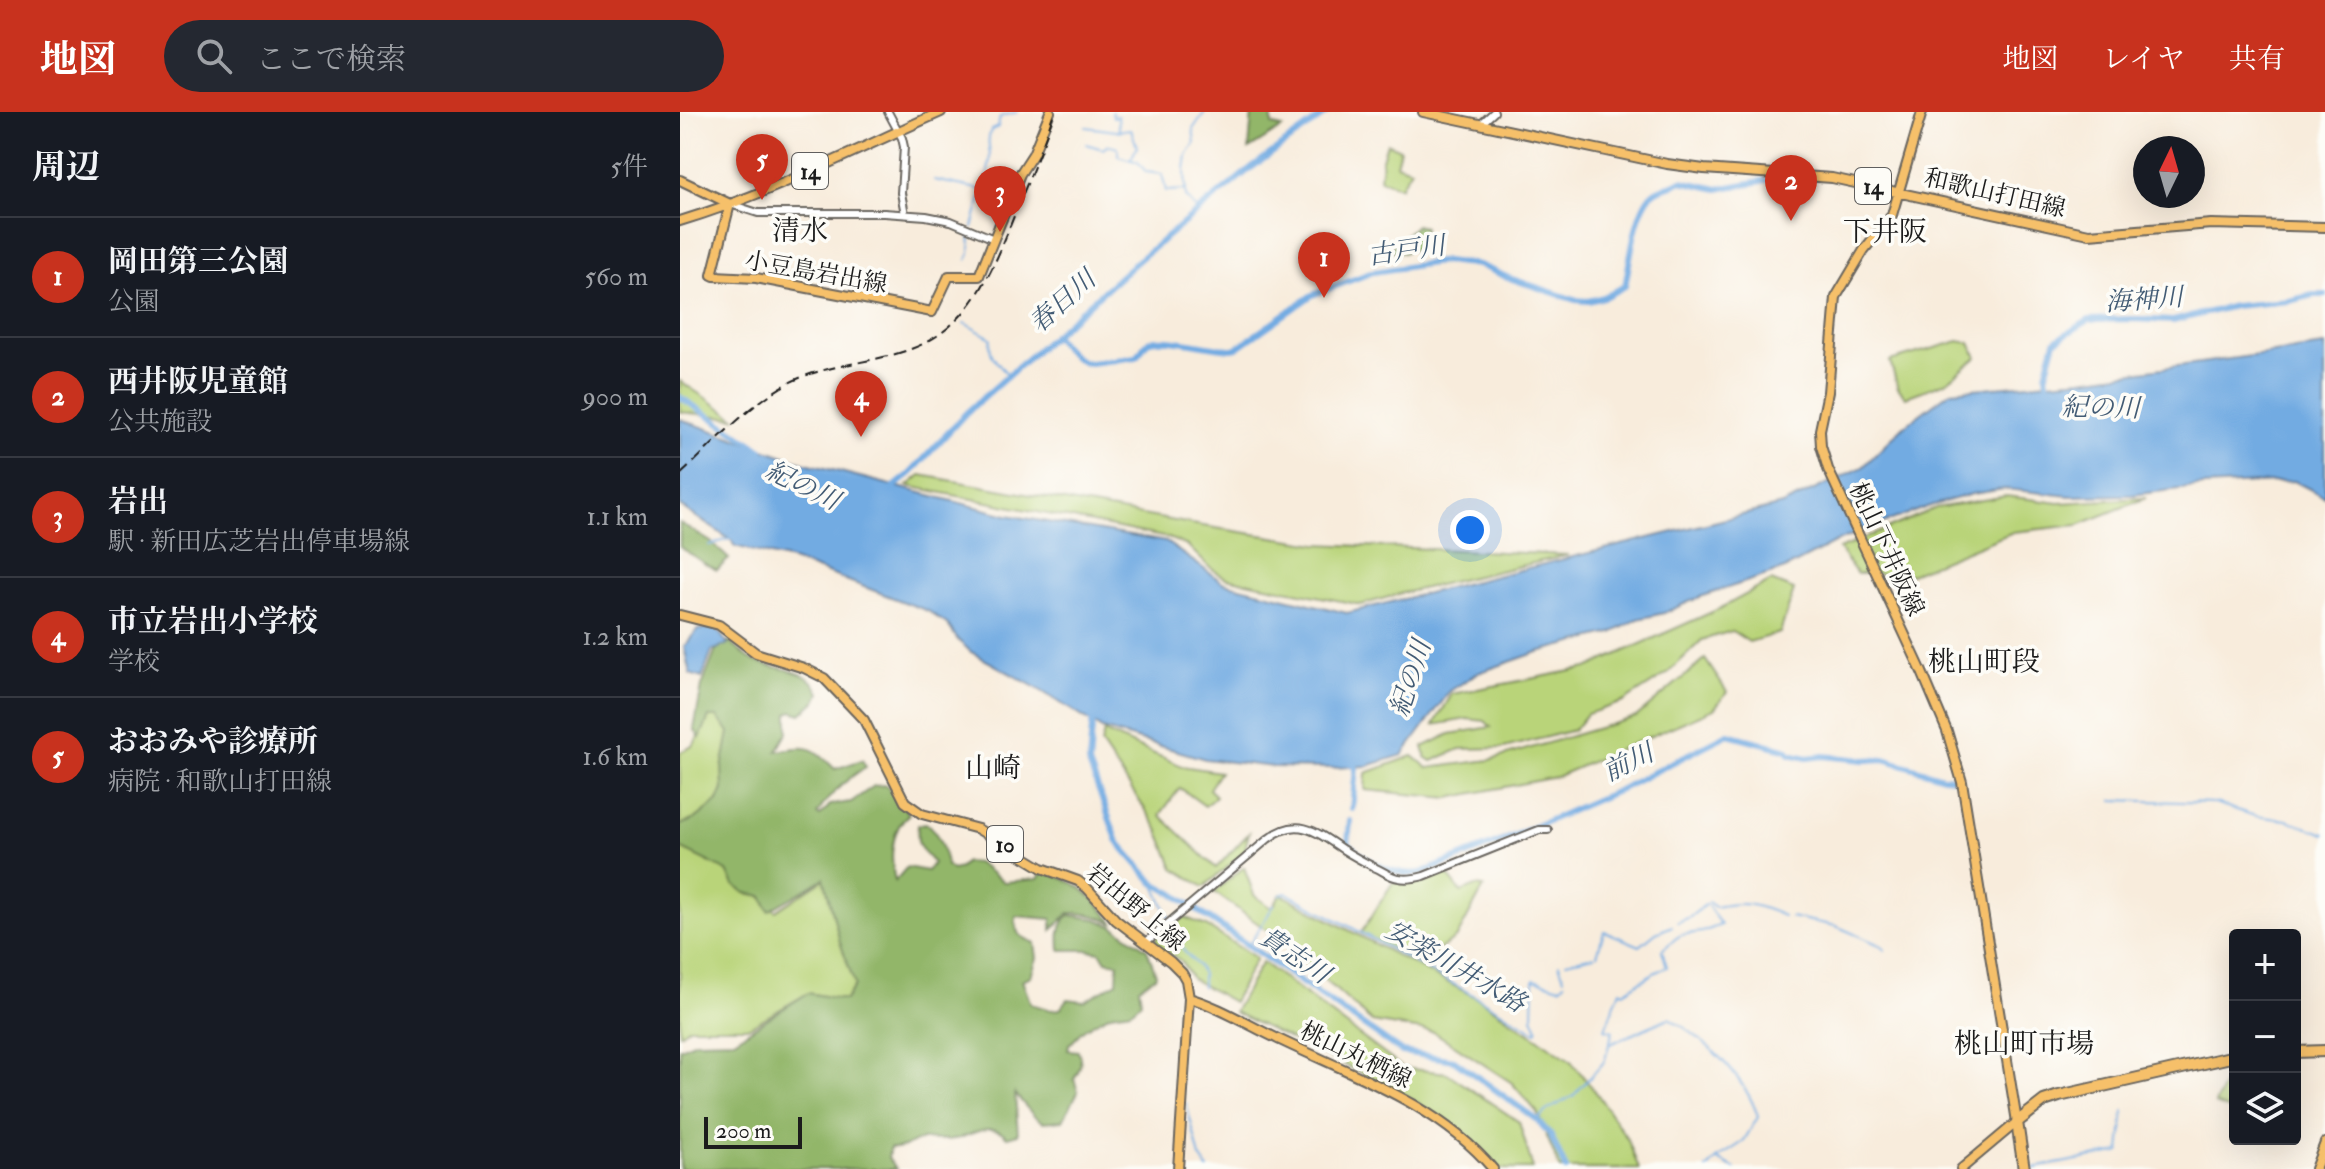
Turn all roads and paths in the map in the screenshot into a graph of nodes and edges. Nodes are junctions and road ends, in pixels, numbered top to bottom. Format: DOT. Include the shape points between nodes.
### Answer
graph roads {
  1 [pos="888,112"];
  2 [pos="941,112"];
  3 [pos="1050,112"];
  4 [pos="1423,112"];
  5 [pos="1494,112"];
  6 [pos="1922,112"];
  7 [pos="1481,124"];
  8 [pos="899,131"];
  9 [pos="680,180"];
  10 [pos="1898,192"];
  11 [pos="730,204"];
  12 [pos="905,214"];
  13 [pos="680,221"];
  14 [pos="2325,227"];
  15 [pos="994,239"];
  16 [pos="680,615"];
  17 [pos="1548,830"];
  18 [pos="1148,940"];
  19 [pos="1189,998"];
  20 [pos="2325,1051"];
  21 [pos="2301,1052"];
  22 [pos="2229,1057"];
  23 [pos="2017,1122"];
  24 [pos="2325,1143"];
  25 [pos="1178,1169"];
  26 [pos="1493,1169"];
  27 [pos="1961,1169"];
  28 [pos="2024,1169"];
  29 [pos="2315,1169"];
  1 -- 8 [label="street"];
  2 -- 8 [label="main road, 14"];
  3 -- 15 [label="main road"];
  4 -- 7 [label="main road, 和歌山打田線 / 14"];
  5 -- 7 [label="street"];
  6 -- 10 [label="main road, 桃山下井阪線"];
  7 -- 10 [label="main road, 和歌山打田線 / 14" via="1669,164 1832,178"];
  8 -- 11 [label="main road, 14"];
  8 -- 12 [label="street"];
  9 -- 11 [label="main road"];
  10 -- 14 [label="main road, 和歌山打田線 / 14" via="2089,234 2211,224"];
  10 -- 23 [label="main road, 桃山下井阪線" via="1892,215 1836,297 1821,446 1947,731 1962,782"];
  11 -- 12 [label="street" via="758,213"];
  11 -- 13 [label="main road, 14"];
  11 -- 15 [label="main road, 小豆島岩出線" via="712,275 756,278 932,312 946,278 979,276"];
  12 -- 15 [label="street" via="940,218"];
  16 -- 18 [label="main road, 岩出野上線 / 10" via="719,625 756,653 824,678 864,720 893,783 913,809 978,829 1042,868 1078,881 1116,920"];
  17 -- 18 [label="street" via="1416,878 1388,875 1318,831 1298,827 1277,832"];
  18 -- 19 [label="main road, 岩出野上線 / 10" via="1182,973"];
  19 -- 25 [label="main road"];
  19 -- 26 [label="main road, 桃山丸栖線" via="1396,1095 1463,1139"];
  20 -- 21 [label="highway"];
  22 -- 23 [label="highway" via="2059,1096"];
  23 -- 27 [label="main road"];
  23 -- 28 [label="highway"];
  24 -- 29 [label="main road"];
}
